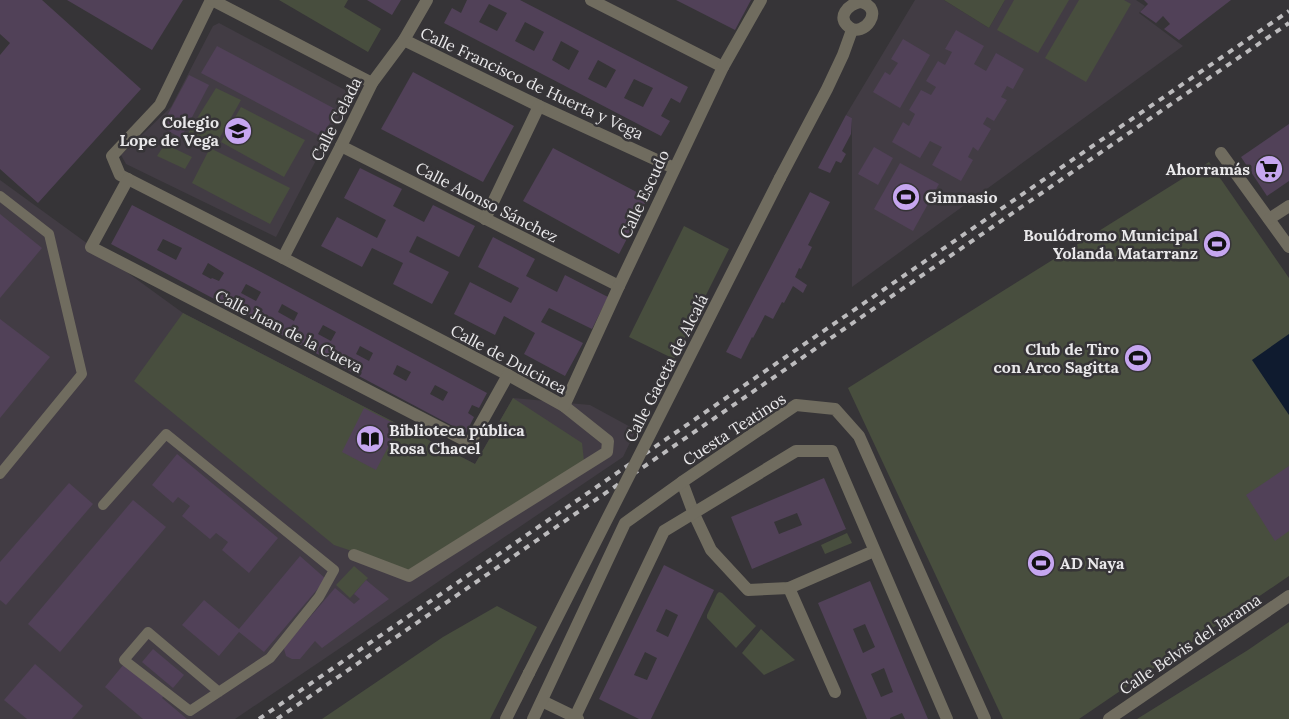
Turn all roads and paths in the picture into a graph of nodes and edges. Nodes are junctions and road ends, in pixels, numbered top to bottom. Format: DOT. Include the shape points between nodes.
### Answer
graph roads {
  1 [pos="212,0"];
  2 [pos="427,0"];
  3 [pos="592,0"];
  4 [pos="761,0"];
  5 [pos="844,4"];
  6 [pos="873,4"];
  7 [pos="852,30"];
  8 [pos="404,40"];
  9 [pos="723,68"];
  10 [pos="372,83"];
  11 [pos="539,106"];
  12 [pos="341,146"];
  13 [pos="1221,152"];
  14 [pos="674,168"];
  15 [pos="124,177"];
  16 [pos="0,196"];
  17 [pos="1289,206"];
  18 [pos="485,219"];
  19 [pos="1269,219"];
  20 [pos="1289,247"];
  21 [pos="283,258"];
  22 [pos="619,286"];
  23 [pos="508,375"];
  24 [pos="564,406"];
  25 [pos="0,474"];
  26 [pos="682,482"];
  27 [pos="104,505"];
  28 [pos="694,514"];
  29 [pos="874,551"];
  30 [pos="354,555"];
  31 [pos="788,588"];
  32 [pos="1289,596"];
  33 [pos="219,692"];
  34 [pos="835,692"];
  35 [pos="542,701"];
  36 [pos="575,718"];
  37 [pos="506,719"];
  38 [pos="532,719"];
  39 [pos="947,719"];
  40 [pos="985,719"];
  41 [pos="1109,719"];
  1 -- 10 [label="street"];
  1 -- 15 [label="street" via="160,105 112,156"];
  2 -- 8 [label="street, Calle Celada"];
  3 -- 9 [label="street"];
  4 -- 9 [label="street, Calle Escudo"];
  5 -- 6 [label="street"];
  5 -- 7 [label="street" via="843,19"];
  6 -- 7 [label="street" via="870,23"];
  7 -- 37 [label="street, Calle Gaceta de Alcalá, bridge" via="827,89"];
  8 -- 10 [label="street, Calle Celada"];
  8 -- 11 [label="street, Calle Francisco de Huerta y Vega"];
  9 -- 14 [label="street, Calle Escudo"];
  10 -- 12 [label="street, Calle Celada"];
  11 -- 14 [label="street, Calle Francisco de Huerta y Vega"];
  11 -- 18 [label="street"];
  12 -- 18 [label="street, Calle Alonso Sánchez"];
  12 -- 21 [label="street, Calle Celada"];
  13 -- 19 [label="street"];
  14 -- 22 [label="street, Calle Escudo"];
  15 -- 21 [label="street, Calle de Dulcinea"];
  15 -- 23 [label="street, Calle Juan de la Cueva" via="91,247 470,443"];
  16 -- 25 [label="lane" via="49,234 82,374"];
  17 -- 19 [label="street"];
  18 -- 22 [label="street, Calle Alonso Sánchez"];
  19 -- 20 [label="street"];
  21 -- 23 [label="street, Calle de Dulcinea"];
  22 -- 24 [label="street, Calle Escudo"];
  23 -- 24 [label="street, Calle de Dulcinea"];
  24 -- 30 [label="street, Calle de Dulcinea" via="608,441 607,452 409,576"];
  26 -- 28 [label="street"];
  26 -- 35 [label="street, Cuesta Teatinos" via="625,523"];
  26 -- 40 [label="street, Cuesta Teatinos" via="796,405 835,409 859,436"];
  27 -- 33 [label="lane" via="166,434 334,570 319,598 270,658"];
  28 -- 29 [label="street" via="796,451 832,451"];
  28 -- 31 [label="street" via="710,550 748,590"];
  28 -- 36 [label="street" via="664,531"];
  29 -- 31 [label="street"];
  29 -- 39 [label="street"];
  31 -- 34 [label="street"];
  32 -- 41 [label="street, Calle Belvis del Jarama"];
  33 -- 33 [label="lane" via="190,711 124,660 148,632"];
  35 -- 36 [label="street"];
  35 -- 38 [label="street, Cuesta Teatinos"];
}
